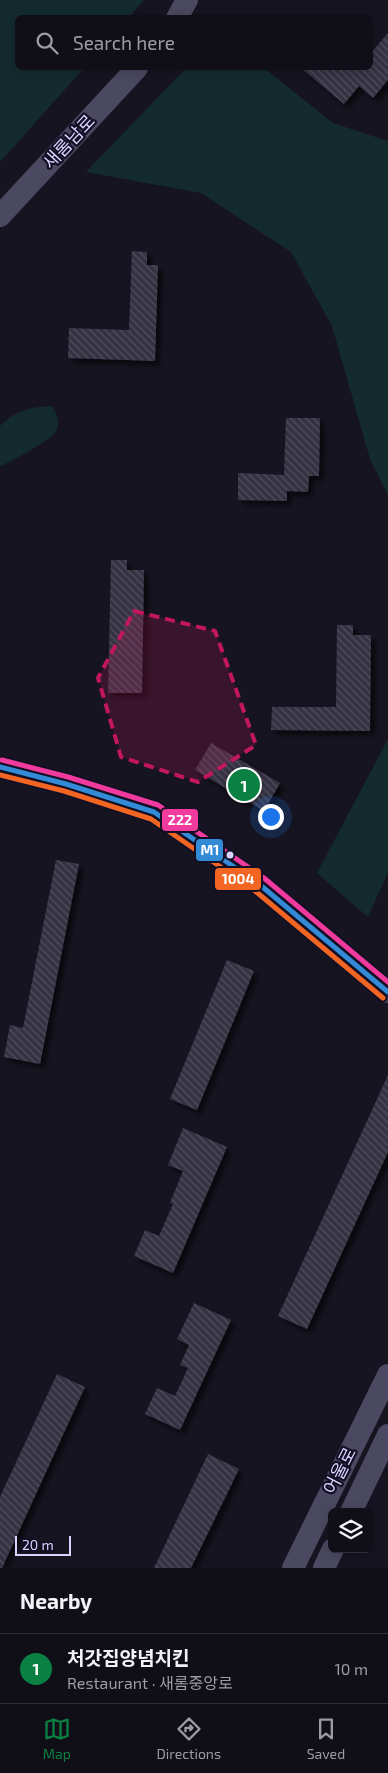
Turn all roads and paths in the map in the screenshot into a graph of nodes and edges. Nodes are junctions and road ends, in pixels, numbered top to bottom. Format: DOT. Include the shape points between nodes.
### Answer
graph roads {
  1 [pos="187,0"];
  2 [pos="179,15"];
  3 [pos="135,70"];
  4 [pos="0,216"];
  5 [pos="0,767"];
  6 [pos="388,992"];
  7 [pos="388,1375"];
  8 [pos="388,1435"];
  9 [pos="353,1508"];
  10 [pos="331,1553"];
  11 [pos="293,1568"];
  12 [pos="324,1568"];
  1 -- 2 [label="street"];
  3 -- 4 [label="street, 새롬남로"];
  5 -- 6 [label="street" via="154,812 259,884"];
  7 -- 11 [label="street, 어울로"];
  8 -- 9 [label="street, 어울로"];
  10 -- 12 [label="street"];
}
